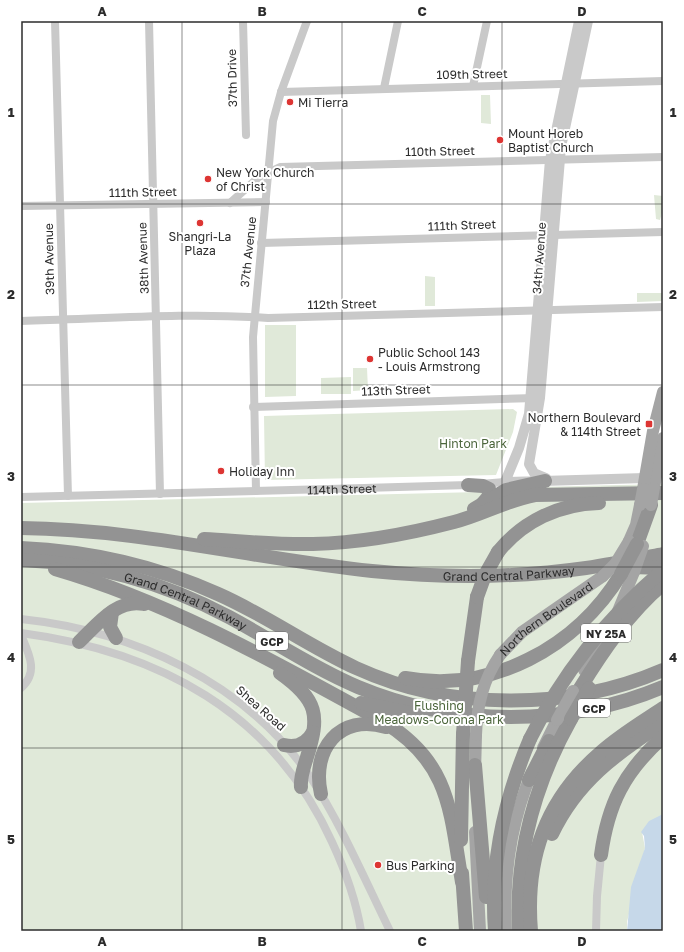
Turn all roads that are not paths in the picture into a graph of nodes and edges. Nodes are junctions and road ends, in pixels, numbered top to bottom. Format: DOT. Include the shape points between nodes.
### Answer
graph roads {
  1 [pos="56,21"];
  2 [pos="149,21"];
  3 [pos="243,21"];
  4 [pos="307,21"];
  5 [pos="398,21"];
  6 [pos="487,21"];
  7 [pos="580,21"];
  8 [pos="588,21"];
  9 [pos="663,82"];
  10 [pos="570,84"];
  11 [pos="474,86"];
  12 [pos="384,88"];
  13 [pos="281,92"];
  14 [pos="246,135"];
  15 [pos="663,157"];
  16 [pos="555,160"];
  17 [pos="268,172"];
  18 [pos="266,202"];
  19 [pos="230,203"];
  20 [pos="153,204"];
  21 [pos="21,206"];
  22 [pos="60,206"];
  23 [pos="663,232"];
  24 [pos="549,235"];
  25 [pos="262,243"];
  26 [pos="663,307"];
  27 [pos="538,310"];
  28 [pos="548,310"];
  29 [pos="254,316"];
  30 [pos="156,317"];
  31 [pos="62,320"];
  32 [pos="21,321"];
  33 [pos="663,392"];
  34 [pos="535,398"];
  35 [pos="254,407"];
  36 [pos="663,438"];
  37 [pos="551,480"];
  38 [pos="505,482"];
  39 [pos="654,484"];
  40 [pos="468,485"];
  41 [pos="256,491"];
  42 [pos="160,494"];
  43 [pos="612,494"];
  44 [pos="68,496"];
  45 [pos="496,496"];
  46 [pos="21,497"];
  47 [pos="483,504"];
  48 [pos="652,504"];
  49 [pos="438,526"];
  50 [pos="21,528"];
  51 [pos="98,532"];
  52 [pos="636,544"];
  53 [pos="21,548"];
  54 [pos="498,552"];
  55 [pos="663,554"];
  56 [pos="21,561"];
  57 [pos="587,568"];
  58 [pos="663,569"];
  59 [pos="627,573"];
  60 [pos="662,587"];
  61 [pos="112,612"];
  62 [pos="184,618"];
  63 [pos="21,619"];
  64 [pos="90,632"];
  65 [pos="21,634"];
  66 [pos="116,638"];
  67 [pos="230,640"];
  68 [pos="80,642"];
  69 [pos="334,657"];
  70 [pos="663,670"];
  71 [pos="304,678"];
  72 [pos="663,687"];
  73 [pos="21,688"];
  74 [pos="580,689"];
  75 [pos="663,708"];
  76 [pos="522,716"];
  77 [pos="563,719"];
  78 [pos="663,723"];
  79 [pos="315,726"];
  80 [pos="403,735"];
  81 [pos="469,735"];
  82 [pos="663,737"];
  83 [pos="284,745"];
  84 [pos="475,765"];
  85 [pos="304,768"];
  86 [pos="529,780"];
  87 [pos="301,787"];
  88 [pos="320,794"];
  89 [pos="601,855"];
  90 [pos="507,876"];
  91 [pos="462,882"];
  92 [pos="361,931"];
  93 [pos="390,931"];
  94 [pos="466,931"];
  95 [pos="480,931"];
  96 [pos="489,931"];
  97 [pos="495,931"];
  98 [pos="506,931"];
  99 [pos="519,931"];
  100 [pos="531,931"];
  101 [pos="596,931"];
  1 -- 22 [label="street, 39th Avenue"];
  2 -- 20 [label="street, 38th Avenue"];
  3 -- 14 [label="street, 37th Drive"];
  4 -- 13 [label="street, 37th Avenue"];
  5 -- 12 [label="street"];
  6 -- 11 [label="street"];
  7 -- 10 [label="street, 34th Avenue"];
  8 -- 10 [label="street, 34th Avenue"];
  9 -- 10 [label="street, 109th Street"];
  10 -- 11 [label="street, 109th Street"];
  10 -- 16 [label="street, 34th Avenue"];
  11 -- 12 [label="street, 109th Street"];
  12 -- 13 [label="street, 109th Street"];
  13 -- 17 [label="street, 37th Avenue" via="273,121"];
  15 -- 16 [label="street, 110th Street"];
  16 -- 17 [label="street, 110th Street" via="280,167"];
  16 -- 24 [label="street, 34th Avenue"];
  17 -- 18 [label="street, 37th Avenue"];
  17 -- 19 [label="street, 110th Street"];
  18 -- 19 [label="street, 111th Street"];
  18 -- 25 [label="street, 37th Avenue"];
  19 -- 20 [label="street, 111th Street"];
  20 -- 22 [label="street, 111th Street"];
  20 -- 30 [label="street, 38th Avenue"];
  21 -- 22 [label="street, 111th Street"];
  22 -- 31 [label="street, 39th Avenue"];
  23 -- 24 [label="street, 111th Street"];
  24 -- 25 [label="street, 111th Street"];
  24 -- 27 [label="street, 34th Avenue"];
  24 -- 28 [label="street, 34th Avenue"];
  25 -- 29 [label="street, 37th Avenue"];
  26 -- 28 [label="street, 112th Street"];
  27 -- 28 [label="street, 112th Street"];
  27 -- 29 [label="street, 112th Street" via="268,318"];
  27 -- 34 [label="street, 34th Avenue"];
  28 -- 34 [label="street, 34th Avenue"];
  29 -- 30 [label="street, 112th Street"];
  29 -- 35 [label="street, 37th Avenue"];
  30 -- 31 [label="street, 112th Street"];
  30 -- 42 [label="street, 38th Avenue"];
  31 -- 32 [label="street, 112th Street"];
  31 -- 44 [label="street, 39th Avenue"];
  33 -- 39 [label="main road" via="653,431"];
  34 -- 35 [label="street, 113th Street"];
  34 -- 37 [label="street, 34th Avenue" via="529,467 538,476"];
  34 -- 38 [label="street, 34th Avenue" via="523,438"];
  35 -- 41 [label="street, 37th Avenue"];
  36 -- 39 [label="main road"];
  37 -- 38 [label="street, 114th Street"];
  37 -- 39 [label="street, 114th Street"];
  37 -- 45 [label="highway" via="509,489"];
  38 -- 40 [label="street, 114th Street"];
  38 -- 45 [label="highway"];
  39 -- 43 [label="highway"];
  39 -- 48 [label="main road, bridge"];
  40 -- 41 [label="street, 114th Street"];
  40 -- 47 [label="highway" via="489,489 489,496"];
  41 -- 42 [label="street, 114th Street"];
  42 -- 44 [label="street, 114th Street"];
  43 -- 49 [label="highway" via="531,496"];
  43 -- 54 [label="highway" via="577,498 549,506 522,523"];
  44 -- 46 [label="street, 114th Street"];
  45 -- 47 [label="highway"];
  47 -- 49 [label="highway"];
  48 -- 52 [label="highway"];
  48 -- 54 [label="highway" via="590,503 566,507 528,524"];
  49 -- 51 [label="highway" via="384,537 315,544"];
  50 -- 51 [label="highway, Grand Central Parkway"];
  51 -- 57 [label="highway, Grand Central Parkway" via="396,573 485,576"];
  52 -- 59 [label="highway, bridge"];
  52 -- 81 [label="main road, Northern Boulevard, bridge" via="603,576 522,632 500,655 483,686"];
  53 -- 69 [label="highway, Grand Central Parkway / GCP" via="104,558 184,580 250,609"];
  54 -- 81 [label="highway, bridge" via="485,575 477,597 468,661"];
  55 -- 57 [label="highway, Grand Central Parkway"];
  56 -- 62 [label="highway" via="79,577"];
  56 -- 76 [label="highway, Grand Central Parkway / GCP" via="95,569 170,590 219,612 346,682 390,699 450,713"];
  57 -- 58 [label="highway" via="646,566"];
  58 -- 90 [label="highway, bridge" via="619,611 584,652 554,696 530,739 517,771 499,841"];
  59 -- 69 [label="highway" via="595,609 568,634 536,656 503,670 460,679 420,680 385,673"];
  59 -- 74 [label="main road, NY 25A" via="619,608"];
  60 -- 74 [label="highway" via="636,610 616,634"];
  61 -- 62 [label="highway" via="123,605 138,603"];
  61 -- 64 [label="highway"];
  61 -- 66 [label="highway" via="110,626"];
  62 -- 67 [label="highway"];
  63 -- 64 [label="street, Shea Road"];
  64 -- 66 [label="street, Shea Road"];
  64 -- 68 [label="highway"];
  65 -- 68 [label="street, Shea Road"];
  65 -- 73 [label="street" via="32,666 30,676"];
  66 -- 83 [label="street, Shea Road" via="163,656 206,680 249,711"];
  67 -- 71 [label="highway"];
  67 -- 79 [label="highway" via="297,686 310,704"];
  68 -- 87 [label="street, Shea Road" via="144,663 204,694 261,738"];
  69 -- 70 [label="highway, Grand Central Parkway / GCP" via="366,672 412,688 448,696 490,699 532,699 577,694 616,687"];
  71 -- 76 [label="highway" via="358,702 396,711 472,719"];
  71 -- 80 [label="highway"];
  72 -- 76 [label="highway, Grand Central Parkway / GCP" via="594,708"];
  74 -- 77 [label="highway"];
  75 -- 90 [label="highway" via="602,751 580,771 552,811 541,835"];
  77 -- 86 [label="highway"];
  77 -- 90 [label="highway" via="526,832"];
  78 -- 90 [label="highway" via="613,756 580,788 555,827"];
  79 -- 83 [label="highway" via="311,736 301,744"];
  79 -- 85 [label="highway"];
  80 -- 88 [label="highway" via="389,728 368,724 355,725 339,732 329,742 321,757 318,776"];
  80 -- 91 [label="highway" via="428,760 444,788"];
  81 -- 84 [label="main road, Northern Boulevard"];
  81 -- 91 [label="highway"];
  82 -- 89 [label="highway" via="638,761 621,786 607,821"];
  83 -- 85 [label="street, Shea Road"];
  84 -- 90 [label="highway"];
  85 -- 87 [label="highway"];
  85 -- 88 [label="street, Shea Road"];
  86 -- 90 [label="main road" via="515,824"];
  87 -- 92 [label="street, Shea Road" via="325,827 339,859 352,893"];
  88 -- 93 [label="street, Shea Road"];
  89 -- 101 [label="street"];
  90 -- 95 [label="main road"];
  90 -- 96 [label="highway"];
  90 -- 97 [label="highway"];
  90 -- 98 [label="main road"];
  90 -- 99 [label="highway"];
  90 -- 100 [label="highway" via="533,899"];
  91 -- 94 [label="highway"];
}
